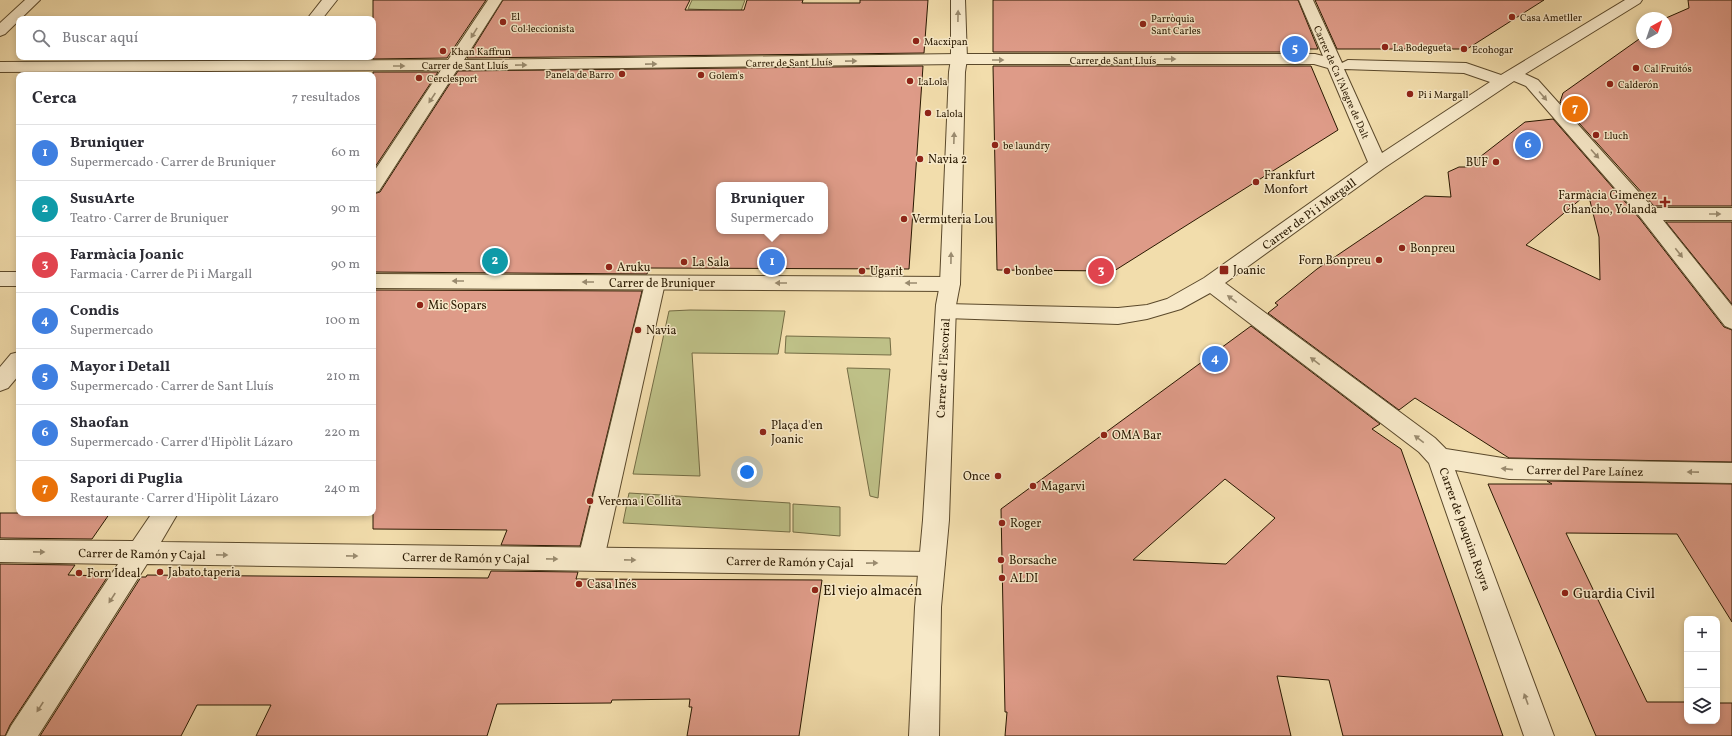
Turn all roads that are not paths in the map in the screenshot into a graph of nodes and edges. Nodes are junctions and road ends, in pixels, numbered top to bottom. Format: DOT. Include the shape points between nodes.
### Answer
graph roads {
  1 [pos="33,0"];
  2 [pos="330,0"];
  3 [pos="495,0"];
  4 [pos="958,0"];
  5 [pos="1306,0"];
  6 [pos="1635,0"];
  7 [pos="317,16"];
  8 [pos="0,31"];
  9 [pos="959,59"];
  10 [pos="1340,64"];
  11 [pos="454,65"];
  12 [pos="0,66"];
  13 [pos="275,66"];
  14 [pos="1507,78"];
  15 [pos="1378,164"];
  16 [pos="376,182"];
  17 [pos="1648,214"];
  18 [pos="1732,214"];
  19 [pos="0,279"];
  20 [pos="16,279"];
  21 [pos="376,281"];
  22 [pos="655,283"];
  23 [pos="1211,283"];
  24 [pos="950,284"];
  25 [pos="946,311"];
  26 [pos="1732,321"];
  27 [pos="16,363"];
  28 [pos="0,382"];
  29 [pos="1439,458"];
  30 [pos="1732,473"];
  31 [pos="164,516"];
  32 [pos="0,551"];
  33 [pos="141,554"];
  34 [pos="591,559"];
  35 [pos="932,564"];
  36 [pos="21,736"];
  37 [pos="924,736"];
  38 [pos="1539,736"];
  1 -- 8 [label="street"];
  2 -- 7 [label="street"];
  3 -- 11 [label="street, one-way"];
  9 -- 4 [label="street, Carrer de l'Escorial, one-way"];
  5 -- 10 [label="street, Carrer de Ca l'Alegre de Dalt"];
  6 -- 14 [label="street, Carrer de Pi i Margall"];
  9 -- 10 [label="street, Carrer de Sant Lluís, one-way" via="1315,59"];
  11 -- 9 [label="street, Carrer de Sant Lluís, one-way"];
  24 -- 9 [label="street, Carrer de l'Escorial, one-way"];
  10 -- 14 [label="street, Carrer de Sant Lluís" via="1466,68"];
  10 -- 15 [label="street, Carrer de Ca l'Alegre de Dalt"];
  13 -- 11 [label="street, Carrer de Sant Lluís, one-way"];
  11 -- 16 [label="street, one-way"];
  12 -- 13 [label="street, Carrer de Sant Lluís"];
  14 -- 15 [label="street, Carrer de Pi i Margall"];
  14 -- 17 [label="street, Carrer de Sant Lluís, one-way" via="1532,83"];
  15 -- 23 [label="street, Carrer de Pi i Margall"];
  17 -- 18 [label="street, one-way"];
  17 -- 26 [label="street, Carrer de Sant Lluís, one-way"];
  19 -- 20 [label="street"];
  22 -- 21 [label="street, Carrer de Bruniquer, one-way"];
  24 -- 22 [label="street, Carrer de Bruniquer, one-way"];
  22 -- 34 [label="street"];
  23 -- 25 [label="street, Carrer de Pi i Margall" via="1174,304 1147,312 1118,316"];
  29 -- 23 [label="street, Carrer de Joaquim Ruyra, one-way" via="1427,445"];
  24 -- 25 [label="street, Carrer de l'Escorial"];
  25 -- 35 [label="street, Carrer de l'Escorial"];
  27 -- 28 [label="street"];
  30 -- 29 [label="street, Carrer del Pare Laínez, one-way" via="1509,470"];
  38 -- 29 [label="street, Carrer de Joaquim Ruyra, one-way"];
  31 -- 33 [label="street"];
  32 -- 33 [label="street, Carrer de Ramón y Cajal, one-way"];
  33 -- 34 [label="street, Carrer de Ramón y Cajal, one-way"];
  33 -- 36 [label="street, one-way"];
  34 -- 35 [label="street, Carrer de Ramón y Cajal, one-way"];
  35 -- 37 [label="street, Carrer de l'Escorial"];
}
